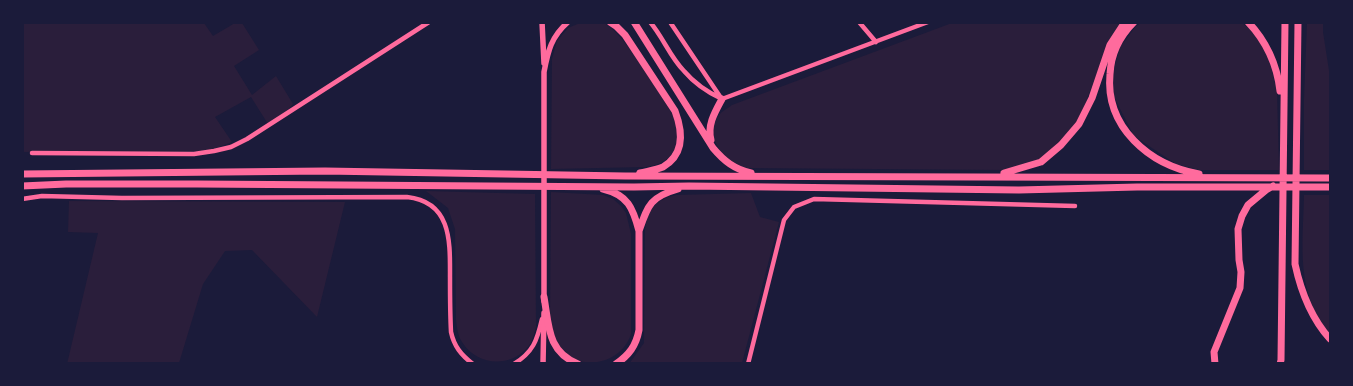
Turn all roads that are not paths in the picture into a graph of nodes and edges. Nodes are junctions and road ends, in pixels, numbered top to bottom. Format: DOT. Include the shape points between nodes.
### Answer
graph roads {
  1 [pos="429,22"];
  2 [pos="542,22"];
  3 [pos="568,22"];
  4 [pos="610,22"];
  5 [pos="634,22"];
  6 [pos="650,22"];
  7 [pos="670,22"];
  8 [pos="859,22"];
  9 [pos="928,22"];
  10 [pos="1125,22"];
  11 [pos="1134,22"];
  12 [pos="1248,22"];
  13 [pos="1285,22"];
  14 [pos="1298,22"];
  15 [pos="876,42"];
  16 [pos="544,72"];
  17 [pos="722,99"];
  18 [pos="1283,121"];
  19 [pos="714,148"];
  20 [pos="32,153"];
  21 [pos="22,174"];
  22 [pos="761,175"];
  23 [pos="625,176"];
  24 [pos="992,176"];
  25 [pos="1219,178"];
  26 [pos="1330,178"];
  27 [pos="22,186"];
  28 [pos="689,186"];
  29 [pos="1274,186"];
  30 [pos="590,187"];
  31 [pos="1330,187"];
  32 [pos="22,199"];
  33 [pos="1074,206"];
  34 [pos="639,231"];
  35 [pos="544,297"];
  36 [pos="544,311"];
  37 [pos="1330,339"];
  38 [pos="473,364"];
  39 [pos="514,364"];
  40 [pos="543,364"];
  41 [pos="578,364"];
  42 [pos="616,364"];
  43 [pos="748,364"];
  44 [pos="1215,364"];
  45 [pos="1280,364"];
  1 -- 20 [label="street" via="247,140 231,147 194,154"];
  2 -- 16 [label="street"];
  3 -- 16 [label="street" via="554,38"];
  4 -- 23 [label="highway" via="625,35 675,111 681,133 678,149 664,166"];
  5 -- 19 [label="highway"];
  6 -- 17 [label="street" via="682,70 697,85"];
  7 -- 17 [label="street"];
  8 -- 15 [label="street"];
  9 -- 15 [label="street"];
  10 -- 24 [label="highway" via="1110,45 1092,98 1079,124 1061,145 1041,162"];
  11 -- 25 [label="highway" via="1117,46 1110,69 1110,96 1118,120 1135,142 1166,163"];
  12 -- 18 [label="highway" via="1275,65"];
  13 -- 18 [label="highway"];
  14 -- 37 [label="highway" via="1295,264 1308,305"];
  15 -- 17 [label="street"];
  16 -- 35 [label="street"];
  17 -- 19 [label="highway" via="710,125 709,134"];
  18 -- 45 [label="highway"];
  19 -- 22 [label="highway" via="734,168"];
  21 -- 23 [label="highway" via="325,170"];
  22 -- 23 [label="highway"];
  22 -- 24 [label="highway"];
  24 -- 25 [label="highway"];
  25 -- 26 [label="highway"];
  27 -- 30 [label="highway"];
  28 -- 29 [label="highway" via="1019,190"];
  28 -- 30 [label="highway"];
  28 -- 34 [label="highway" via="666,192 651,202"];
  29 -- 31 [label="highway"];
  29 -- 44 [label="highway" via="1248,205 1242,216 1238,229 1240,288 1214,352"];
  30 -- 34 [label="highway" via="622,196 632,210"];
  32 -- 38 [label="street" via="42,196 417,198 433,208 447,230 450,244 450,332 457,349"];
  33 -- 43 [label="street" via="814,200 794,207 784,220"];
  34 -- 42 [label="highway" via="639,330 631,351"];
  35 -- 36 [label="street"];
  35 -- 41 [label="highway" via="554,344"];
  36 -- 39 [label="street" via="535,343"];
  36 -- 40 [label="street"];
}
